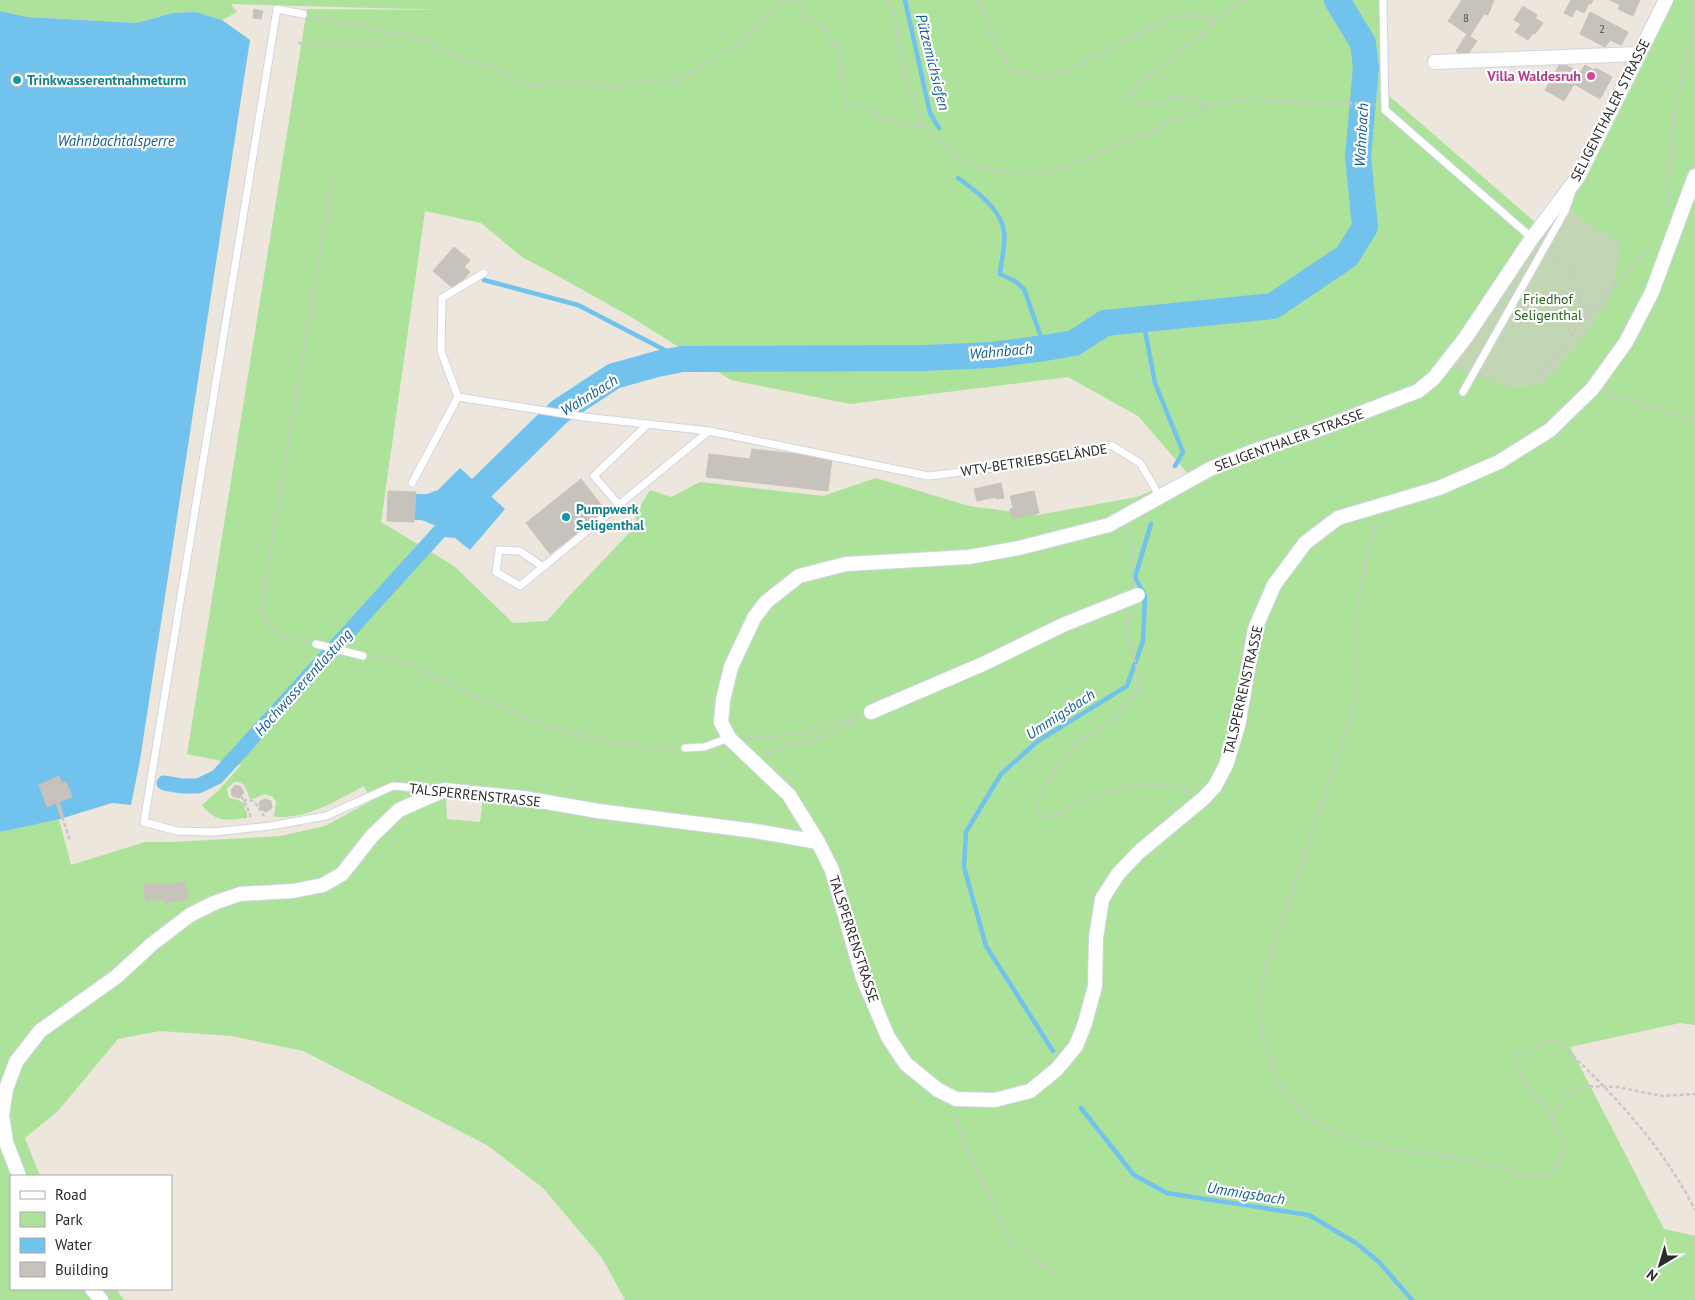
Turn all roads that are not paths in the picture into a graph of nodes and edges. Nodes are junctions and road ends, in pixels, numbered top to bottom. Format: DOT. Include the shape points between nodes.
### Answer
graph roads {
  1 [pos="1383,0"];
  2 [pos="1666,0"];
  3 [pos="303,14"];
  4 [pos="1638,54"];
  5 [pos="1435,62"];
  6 [pos="1695,176"];
  7 [pos="1578,177"];
  8 [pos="1532,238"];
  9 [pos="484,273"];
  10 [pos="1463,392"];
  11 [pos="458,397"];
  12 [pos="648,424"];
  13 [pos="709,431"];
  14 [pos="412,483"];
  15 [pos="1160,497"];
  16 [pos="619,505"];
  17 [pos="543,566"];
  18 [pos="1135,590"];
  19 [pos="316,644"];
  20 [pos="363,656"];
  21 [pos="871,712"];
  22 [pos="729,738"];
  23 [pos="685,748"];
  24 [pos="444,790"];
  25 [pos="818,842"];
  26 [pos="19,1175"];
  27 [pos="93,1290"];
  28 [pos="101,1300"];
  1 -- 8 [label="lane" via="1385,110"];
  2 -- 4 [label="street, SELIGENTHALER STRASSE"];
  3 -- 24 [label="lane, TALSPERRENSTRASSE" via="277,9 144,822 178,831 214,832 326,816 392,786"];
  4 -- 5 [label="street"];
  4 -- 7 [label="street, SELIGENTHALER STRASSE"];
  6 -- 25 [label="street, TALSPERRENSTRASSE" via="1652,292 1626,342 1592,388 1550,430 1499,462 1439,488 1338,518 1305,542 1274,585 1255,629 1238,726 1226,765 1204,798 1139,852 1118,874 1102,899 1096,938 1095,986 1085,1023 1076,1046 1056,1070 1030,1091 995,1100 956,1099 938,1090 906,1064 888,1037 863,978 832,870"];
  7 -- 8 [label="street, SELIGENTHALER STRASSE"];
  7 -- 10 [label="lane" via="1564,211"];
  8 -- 15 [label="street, SELIGENTHALER STRASSE" via="1466,337 1434,378 1418,391 1251,452"];
  9 -- 11 [label="lane" via="442,298 441,351"];
  11 -- 12 [label="lane, WTV-BETRIEBSGELÄNDE"];
  11 -- 14 [label="lane"];
  12 -- 13 [label="lane, WTV-BETRIEBSGELÄNDE"];
  12 -- 16 [label="lane" via="594,476"];
  13 -- 15 [label="lane, WTV-BETRIEBSGELÄNDE" via="928,476 1020,465 1111,445 1140,464"];
  13 -- 16 [label="lane"];
  15 -- 22 [label="street, SELIGENTHALER STRASSE" via="1109,526 1019,548 969,557 846,564 799,576 766,602 744,636 731,667 723,700 721,722"];
  16 -- 17 [label="lane"];
  17 -- 17 [label="lane" via="520,586 496,572 499,550 520,551"];
  18 -- 21 [label="street, bridge" via="983,664"];
  19 -- 20 [label="lane"];
  22 -- 23 [label="lane" via="704,747"];
  22 -- 25 [label="street, SELIGENTHALER STRASSE" via="789,795"];
  24 -- 25 [label="street, TALSPERRENSTRASSE" via="523,798"];
  24 -- 26 [label="street" via="399,810 372,836 342,874 323,885 293,891 240,894 190,915 116,977 40,1031 16,1062 6,1089 2,1115 6,1142"];
  27 -- 28 [label="street"];
}
